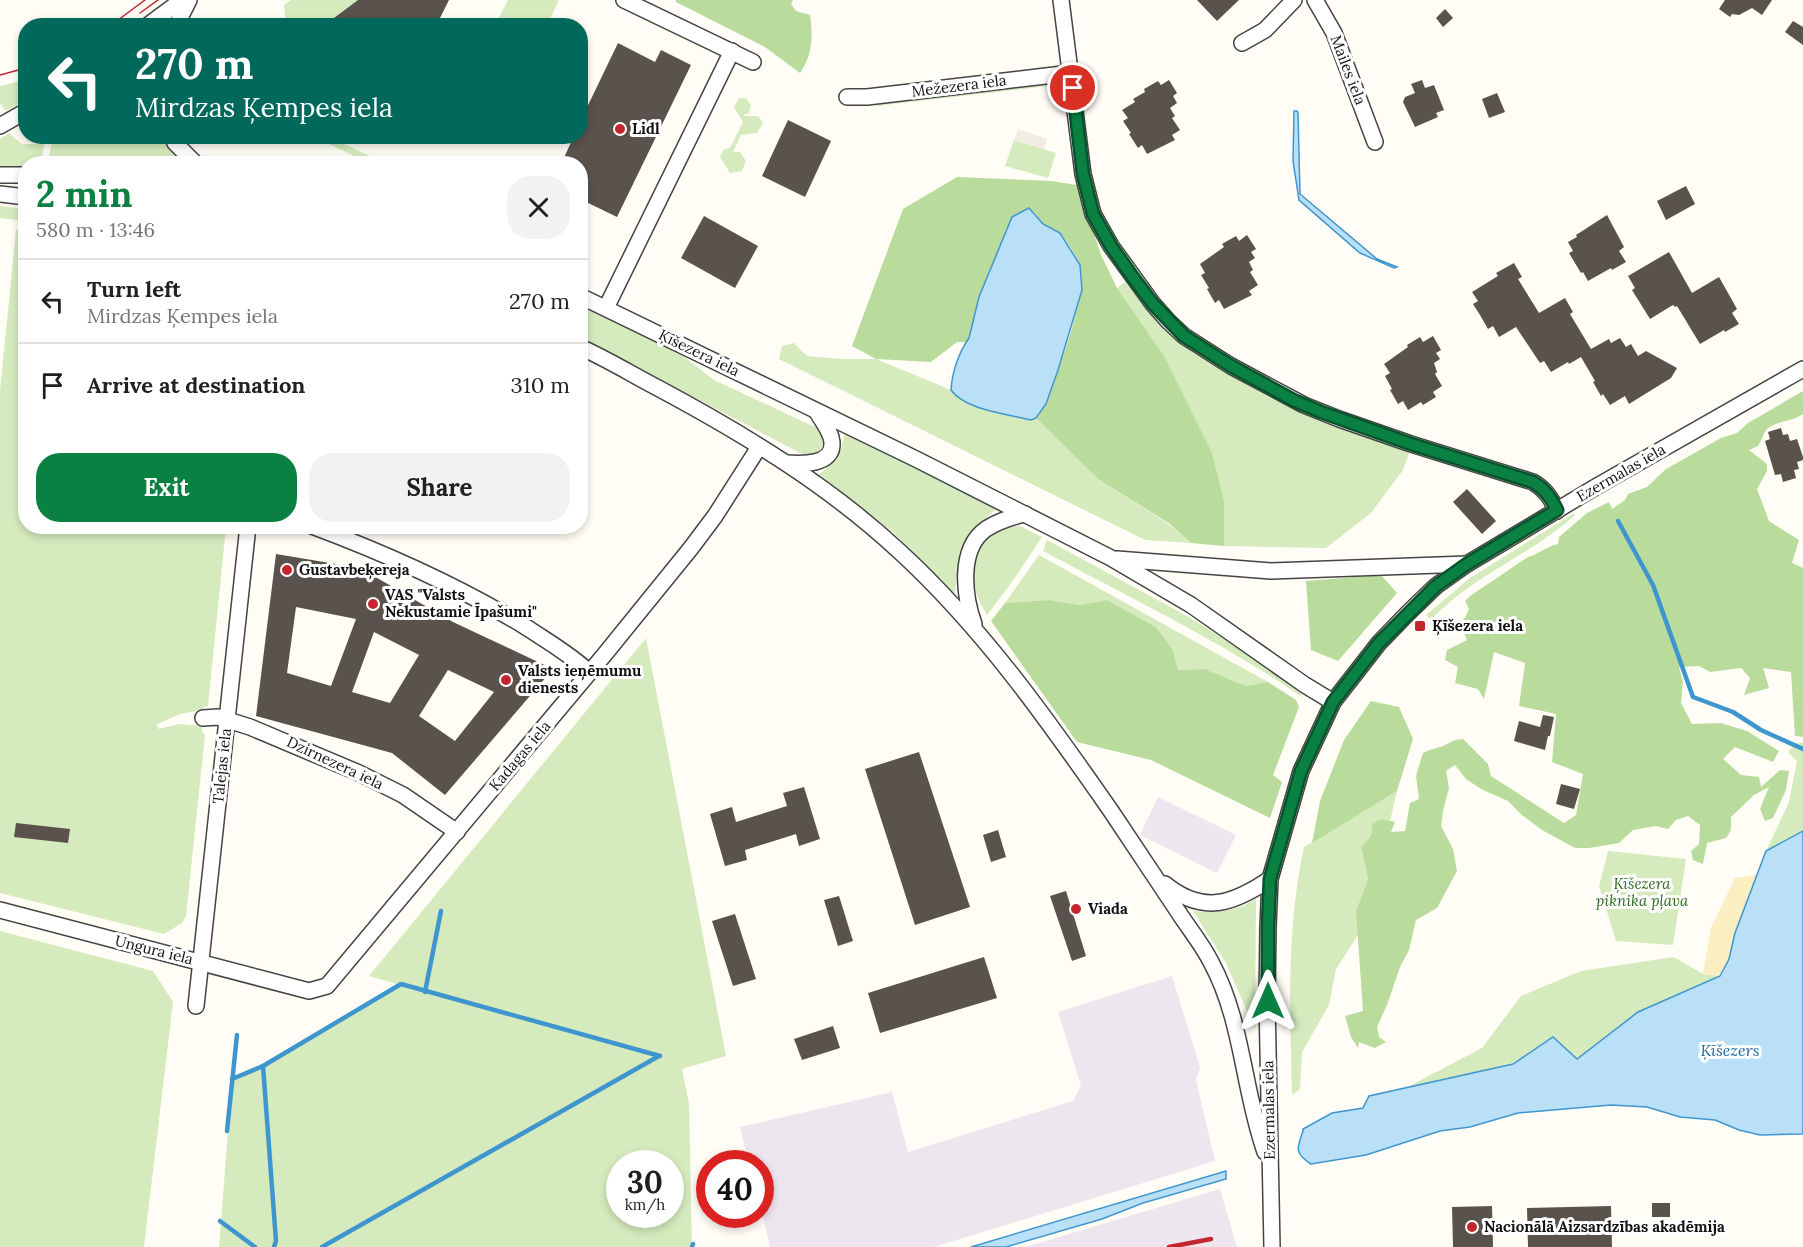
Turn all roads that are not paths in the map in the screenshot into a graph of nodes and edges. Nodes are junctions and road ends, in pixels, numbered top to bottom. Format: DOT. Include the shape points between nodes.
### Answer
graph roads {
  1 [pos="182,0"];
  2 [pos="189,0"];
  3 [pos="624,0"];
  4 [pos="1294,0"];
  5 [pos="1315,0"];
  6 [pos="1058,1"];
  7 [pos="158,18"];
  8 [pos="180,18"];
  9 [pos="1242,44"];
  10 [pos="732,51"];
  11 [pos="753,62"];
  12 [pos="1071,73"];
  13 [pos="847,97"];
  14 [pos="18,116"];
  15 [pos="0,126"];
  16 [pos="1375,142"];
  17 [pos="176,144"];
  18 [pos="188,156"];
  19 [pos="0,175"];
  20 [pos="18,175"];
  21 [pos="0,194"];
  22 [pos="18,196"];
  23 [pos="588,300"];
  24 [pos="606,308"];
  25 [pos="588,351"];
  26 [pos="1803,369"];
  27 [pos="817,412"];
  28 [pos="759,447"];
  29 [pos="786,463"];
  30 [pos="1557,510"];
  31 [pos="1025,514"];
  32 [pos="247,534"];
  33 [pos="333,534"];
  34 [pos="1111,558"];
  35 [pos="1467,564"];
  36 [pos="975,630"];
  37 [pos="589,672"];
  38 [pos="1333,702"];
  39 [pos="203,718"];
  40 [pos="228,719"];
  41 [pos="457,832"];
  42 [pos="1155,876"];
  43 [pos="1270,879"];
  44 [pos="0,910"];
  45 [pos="201,962"];
  46 [pos="309,991"];
  47 [pos="196,1006"];
  48 [pos="1270,1167"];
  49 [pos="1272,1247"];
  1 -- 7 [label="street"];
  2 -- 8 [label="street"];
  3 -- 10 [label="street"];
  4 -- 9 [label="street" via="1264,30"];
  5 -- 16 [label="street, Mailes iela" via="1334,33"];
  6 -- 12 [label="street"];
  10 -- 11 [label="street"];
  10 -- 24 [label="street"];
  12 -- 13 [label="street, Mežezera iela"];
  12 -- 30 [label="street" via="1083,174 1093,214 1132,276 1160,313 1184,336 1313,409 1533,482 1542,487"];
  14 -- 15 [label="street"];
  17 -- 18 [label="street"];
  19 -- 20 [label="street"];
  21 -- 22 [label="street"];
  23 -- 24 [label="street, Ķīšezera iela"];
  24 -- 27 [label="street, Ķīšezera iela"];
  25 -- 28 [label="street" via="694,407"];
  26 -- 30 [label="street, Ezermalas iela"];
  27 -- 29 [label="street" via="832,441 831,449 818,462"];
  27 -- 31 [label="street, Ķīšezera iela"];
  28 -- 29 [label="street"];
  28 -- 37 [label="street, Kadagas iela" via="716,516"];
  29 -- 36 [label="street" via="900,552"];
  30 -- 35 [label="street, Ezermalas iela"];
  31 -- 34 [label="street, Ķīšezera iela"];
  31 -- 36 [label="street" via="985,530 974,543 965,583"];
  32 -- 40 [label="street, Talejas iela"];
  33 -- 37 [label="street" via="493,608 565,652"];
  34 -- 35 [label="street, Ķīšezera iela" via="1271,571"];
  34 -- 38 [label="street, Ķīšezera iela" via="1191,605"];
  35 -- 38 [label="street, Ezermalas iela" via="1408,613"];
  36 -- 42 [label="street" via="1037,707"];
  37 -- 41 [label="street, Kadagas iela"];
  38 -- 43 [label="street, Ezermalas iela" via="1301,771"];
  39 -- 40 [label="street, Dzirnezera iela"];
  40 -- 41 [label="street, Dzirnezera iela" via="359,773 403,795"];
  40 -- 45 [label="street, Talejas iela"];
  41 -- 46 [label="street, Kadagas iela" via="334,979 327,986"];
  42 -- 43 [label="street" via="1175,892 1210,903 1228,902"];
  42 -- 48 [label="street" via="1212,963 1226,996"];
  43 -- 48 [label="street, Ezermalas iela"];
  44 -- 45 [label="street, Ungura iela"];
  45 -- 46 [label="street, Ungura iela"];
  45 -- 47 [label="street, Talejas iela"];
  48 -- 49 [label="street, Ezermalas iela"];
}
